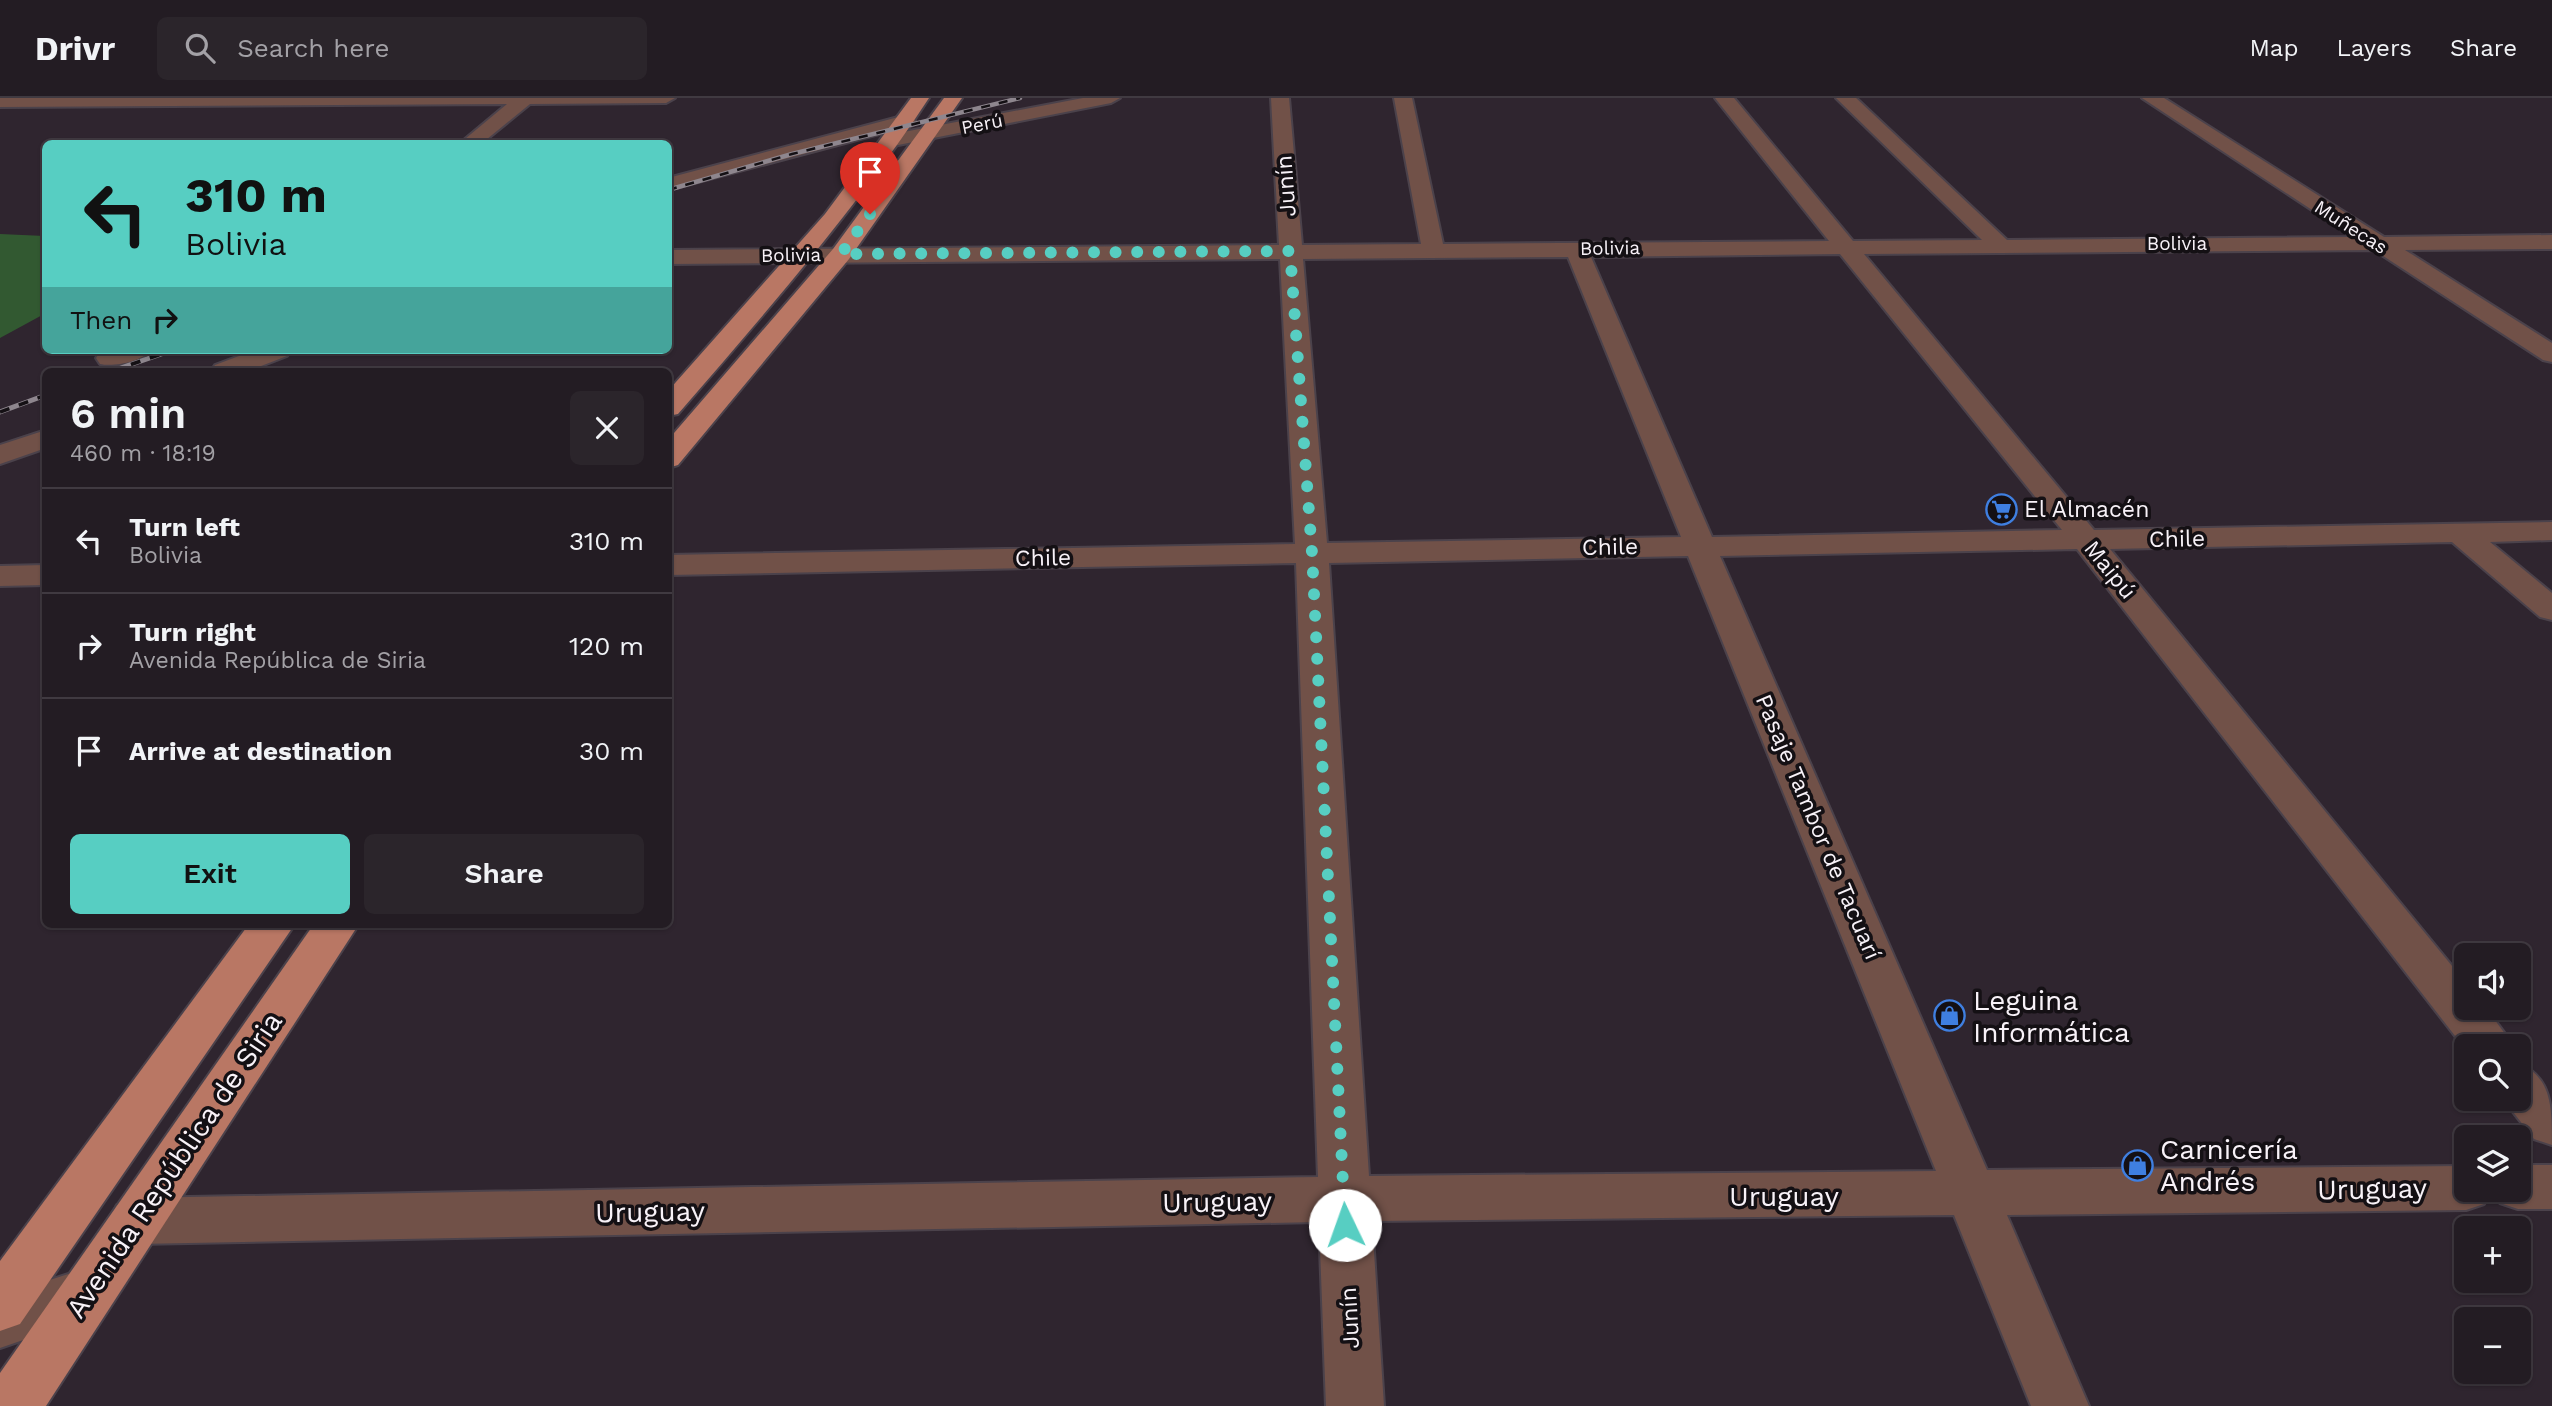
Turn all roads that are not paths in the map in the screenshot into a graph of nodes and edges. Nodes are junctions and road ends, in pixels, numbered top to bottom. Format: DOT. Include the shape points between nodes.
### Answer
graph roads {
  1 [pos="666,98"];
  2 [pos="920,98"];
  3 [pos="953,98"];
  4 [pos="1111,98"];
  5 [pos="1280,98"];
  6 [pos="1402,98"];
  7 [pos="1724,98"];
  8 [pos="1845,98"];
  9 [pos="2151,98"];
  10 [pos="390,99"];
  11 [pos="526,99"];
  12 [pos="0,102"];
  13 [pos="906,121"];
  14 [pos="927,135"];
  15 [pos="473,140"];
  16 [pos="894,140"];
  17 [pos="672,183"];
  18 [pos="2374,242"];
  19 [pos="2552,242"];
  20 [pos="1999,244"];
  21 [pos="1847,246"];
  22 [pos="1576,249"];
  23 [pos="1433,250"];
  24 [pos="1290,251"];
  25 [pos="804,254"];
  26 [pos="841,254"];
  27 [pos="672,257"];
  28 [pos="268,354"];
  29 [pos="2552,354"];
  30 [pos="232,368"];
  31 [pos="672,403"];
  32 [pos="42,439"];
  33 [pos="672,454"];
  34 [pos="0,455"];
  35 [pos="2552,530"];
  36 [pos="2459,533"];
  37 [pos="2087,541"];
  38 [pos="1700,545"];
  39 [pos="1312,553"];
  40 [pos="672,565"];
  41 [pos="42,575"];
  42 [pos="0,576"];
  43 [pos="2552,610"];
  44 [pos="270,928"];
  45 [pos="334,928"];
  46 [pos="2480,1034"];
  47 [pos="2531,1098"];
  48 [pos="2552,1124"];
  49 [pos="2552,1187"];
  50 [pos="2454,1188"];
  51 [pos="2531,1188"];
  52 [pos="1972,1194"];
  53 [pos="1343,1199"];
  54 [pos="136,1221"];
  55 [pos="87,1293"];
  56 [pos="0,1306"];
  57 [pos="0,1322"];
  58 [pos="12,1406"];
  59 [pos="1355,1406"];
  60 [pos="2060,1406"];
  1 -- 11 [label="street"];
  2 -- 13 [label="main road"];
  3 -- 14 [label="main road"];
  4 -- 14 [label="street, Perú"];
  5 -- 24 [label="street, Junín"];
  6 -- 23 [label="street"];
  7 -- 21 [label="street, Maipú"];
  8 -- 20 [label="street"];
  9 -- 18 [label="street, Muñecas"];
  10 -- 11 [label="street"];
  10 -- 12 [label="street"];
  11 -- 15 [label="street"];
  13 -- 16 [label="main road"];
  13 -- 17 [label="street"];
  14 -- 16 [label="street, Perú"];
  14 -- 26 [label="main road"];
  16 -- 25 [label="main road"];
  18 -- 19 [label="street, Bolivia"];
  18 -- 20 [label="street, Bolivia"];
  18 -- 29 [label="street, Muñecas"];
  20 -- 21 [label="street, Bolivia"];
  21 -- 22 [label="street, Bolivia"];
  21 -- 37 [label="street, Maipú"];
  22 -- 23 [label="street, Bolivia"];
  22 -- 38 [label="street, Pasaje Tambor de Tacuarí"];
  23 -- 24 [label="street, Bolivia"];
  24 -- 26 [label="street, Bolivia"];
  24 -- 39 [label="street, Junín"];
  25 -- 26 [label="street, Bolivia"];
  25 -- 27 [label="street, Bolivia"];
  25 -- 31 [label="main road"];
  26 -- 33 [label="main road"];
  28 -- 30 [label="street"];
  32 -- 34 [label="street"];
  35 -- 36 [label="street, Chile"];
  36 -- 37 [label="street, Chile"];
  36 -- 43 [label="street"];
  37 -- 38 [label="street, Chile"];
  37 -- 46 [label="street, Maipú"];
  38 -- 39 [label="street, Chile"];
  38 -- 52 [label="street, Pasaje Tambor de Tacuarí"];
  39 -- 40 [label="street, Chile"];
  39 -- 53 [label="street, Junín"];
  41 -- 42 [label="street"];
  44 -- 56 [label="main road"];
  45 -- 54 [label="main road, Avenida República de Siria"];
  47 -- 48 [label="street"];
  49 -- 51 [label="street"];
  50 -- 52 [label="street, Uruguay"];
  52 -- 53 [label="street, Uruguay"];
  52 -- 60 [label="street, Pasaje Tambor de Tacuarí"];
  53 -- 54 [label="street, Uruguay"];
  53 -- 59 [label="street, Junín"];
  54 -- 55 [label="main road, Avenida República de Siria"];
  55 -- 57 [label="street"];
  55 -- 58 [label="main road, Avenida República de Siria"];
}
